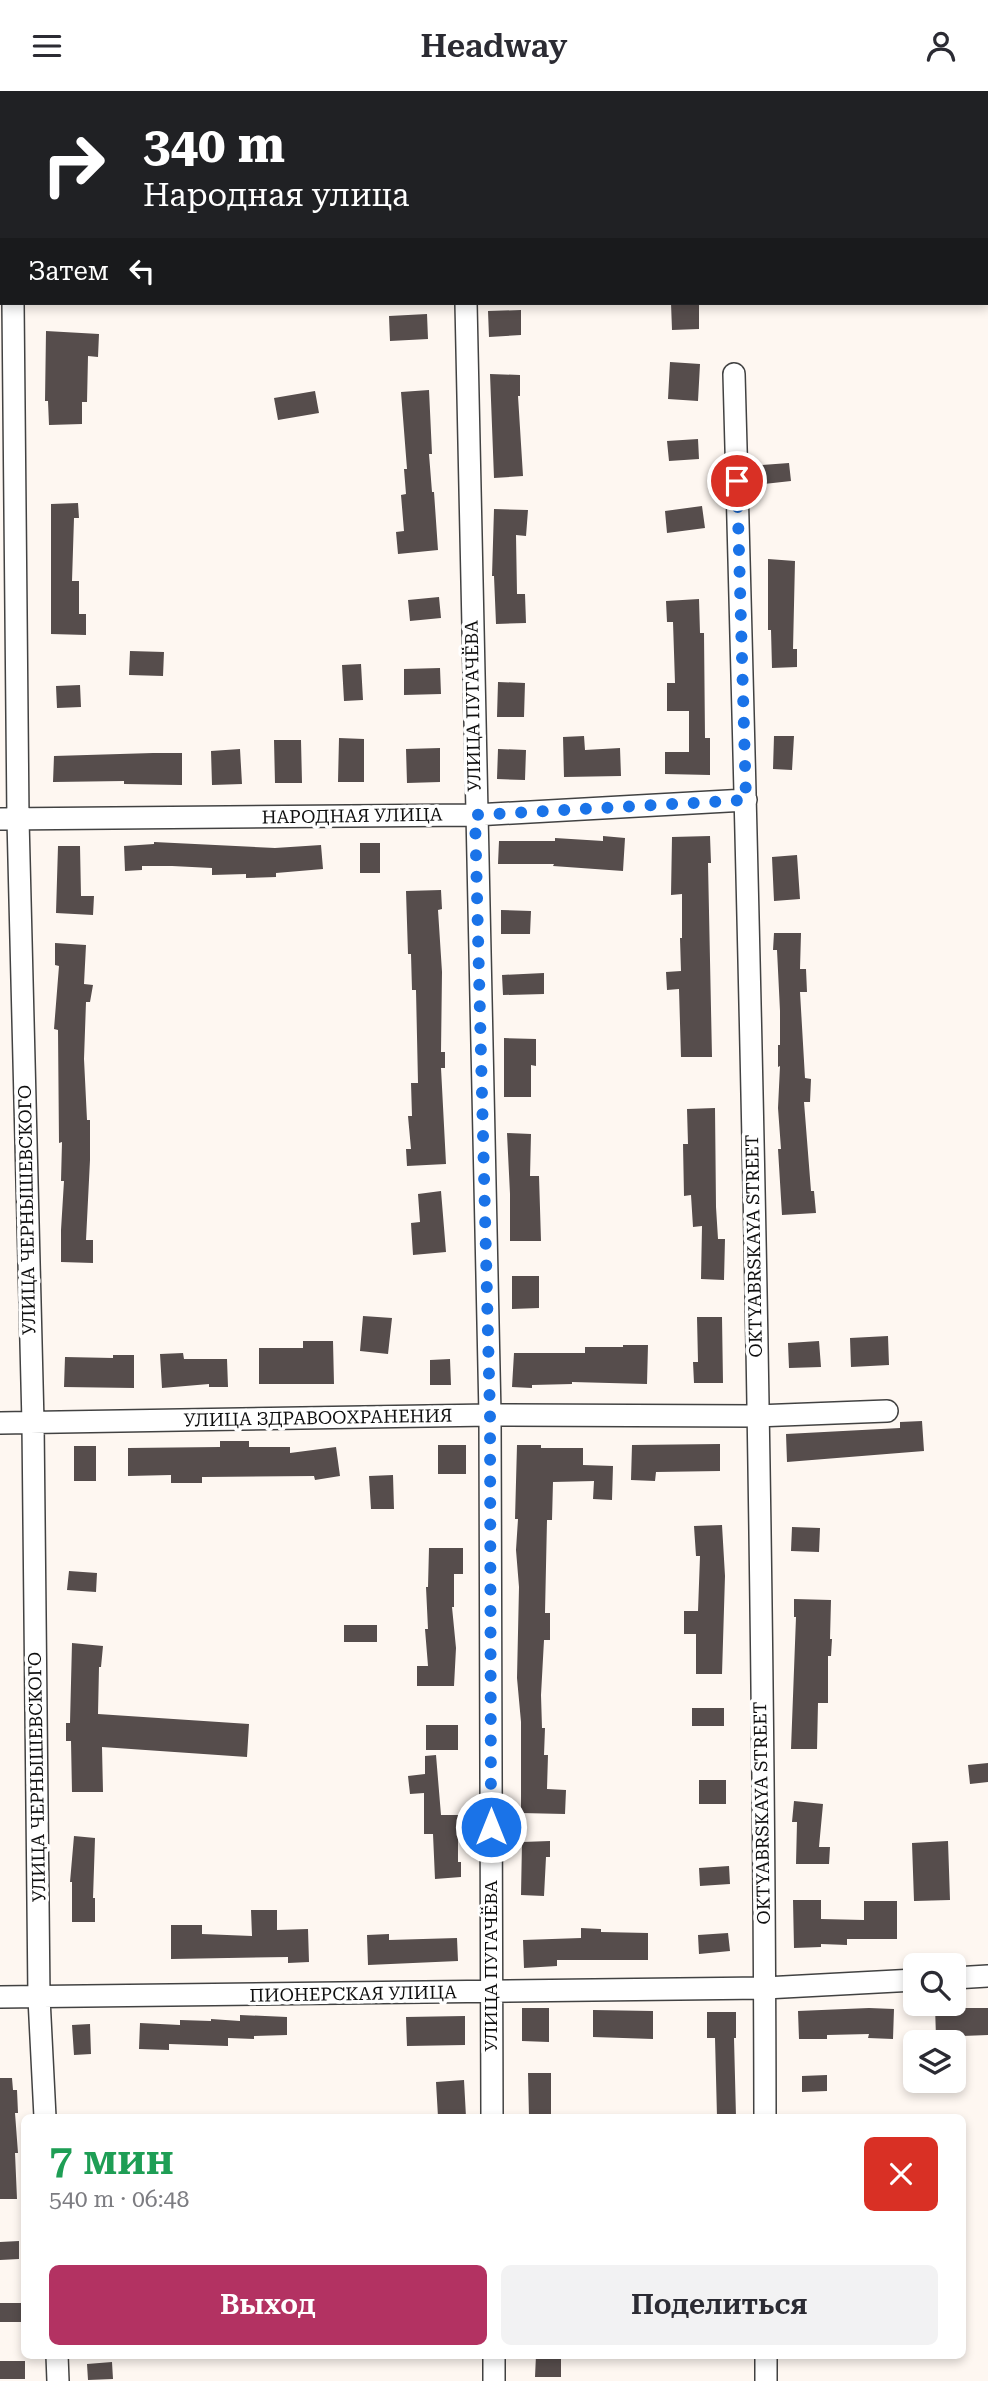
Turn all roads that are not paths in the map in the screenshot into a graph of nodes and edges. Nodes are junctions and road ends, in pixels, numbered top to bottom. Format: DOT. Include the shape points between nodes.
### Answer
graph roads {
  1 [pos="13,305"];
  2 [pos="466,305"];
  3 [pos="734,374"];
  4 [pos="746,800"];
  5 [pos="475,815"];
  6 [pos="9,819"];
  7 [pos="887,1411"];
  8 [pos="490,1415"];
  9 [pos="757,1416"];
  10 [pos="0,1423"];
  11 [pos="33,1423"];
  12 [pos="988,1976"];
  13 [pos="966,1977"];
  14 [pos="903,1981"];
  15 [pos="765,1988"];
  16 [pos="491,1992"];
  17 [pos="0,1997"];
  18 [pos="39,1998"];
  19 [pos="45,2114"];
  20 [pos="492,2114"];
  21 [pos="765,2114"];
  22 [pos="57,2359"];
  23 [pos="494,2359"];
  24 [pos="766,2359"];
  25 [pos="58,2381"];
  26 [pos="494,2381"];
  27 [pos="766,2381"];
  1 -- 6 [label="street, УЛИЦА ЧЕРНЫШЕВСКОГО"];
  2 -- 5 [label="street, УЛИЦА ПУГАЧЁВА"];
  3 -- 4 [label="street, OKTYABRSKAYA STREET"];
  4 -- 5 [label="street, НАРОДНАЯ УЛИЦА"];
  4 -- 9 [label="street, OKTYABRSKAYA STREET"];
  5 -- 6 [label="street, НАРОДНАЯ УЛИЦА"];
  5 -- 8 [label="street, УЛИЦА ПУГАЧЁВА"];
  6 -- 11 [label="street, УЛИЦА ЧЕРНЫШЕВСКОГО"];
  7 -- 9 [label="street, УЛИЦА ЗДРАВООХРАНЕНИЯ"];
  8 -- 9 [label="street, УЛИЦА ЗДРАВООХРАНЕНИЯ"];
  8 -- 11 [label="street, УЛИЦА ЗДРАВООХРАНЕНИЯ"];
  8 -- 16 [label="street, УЛИЦА ПУГАЧЁВА"];
  9 -- 15 [label="street, OKTYABRSKAYA STREET"];
  10 -- 11 [label="street, УЛИЦА ЗДРАВООХРАНЕНИЯ"];
  11 -- 18 [label="street, УЛИЦА ЧЕРНЫШЕВСКОГО"];
  12 -- 13 [label="street"];
  14 -- 15 [label="street, ПИОНЕРСКАЯ УЛИЦА"];
  15 -- 16 [label="street, ПИОНЕРСКАЯ УЛИЦА"];
  15 -- 21 [label="street, OKTYABRSKAYA STREET"];
  16 -- 18 [label="street, ПИОНЕРСКАЯ УЛИЦА"];
  16 -- 20 [label="street, УЛИЦА ПУГАЧЁВА"];
  17 -- 18 [label="street, ПИОНЕРСКАЯ УЛИЦА"];
  18 -- 19 [label="street, УЛИЦА ЧЕРНЫШЕВСКОГО"];
  22 -- 25 [label="street"];
  23 -- 26 [label="street"];
  24 -- 27 [label="street"];
}
